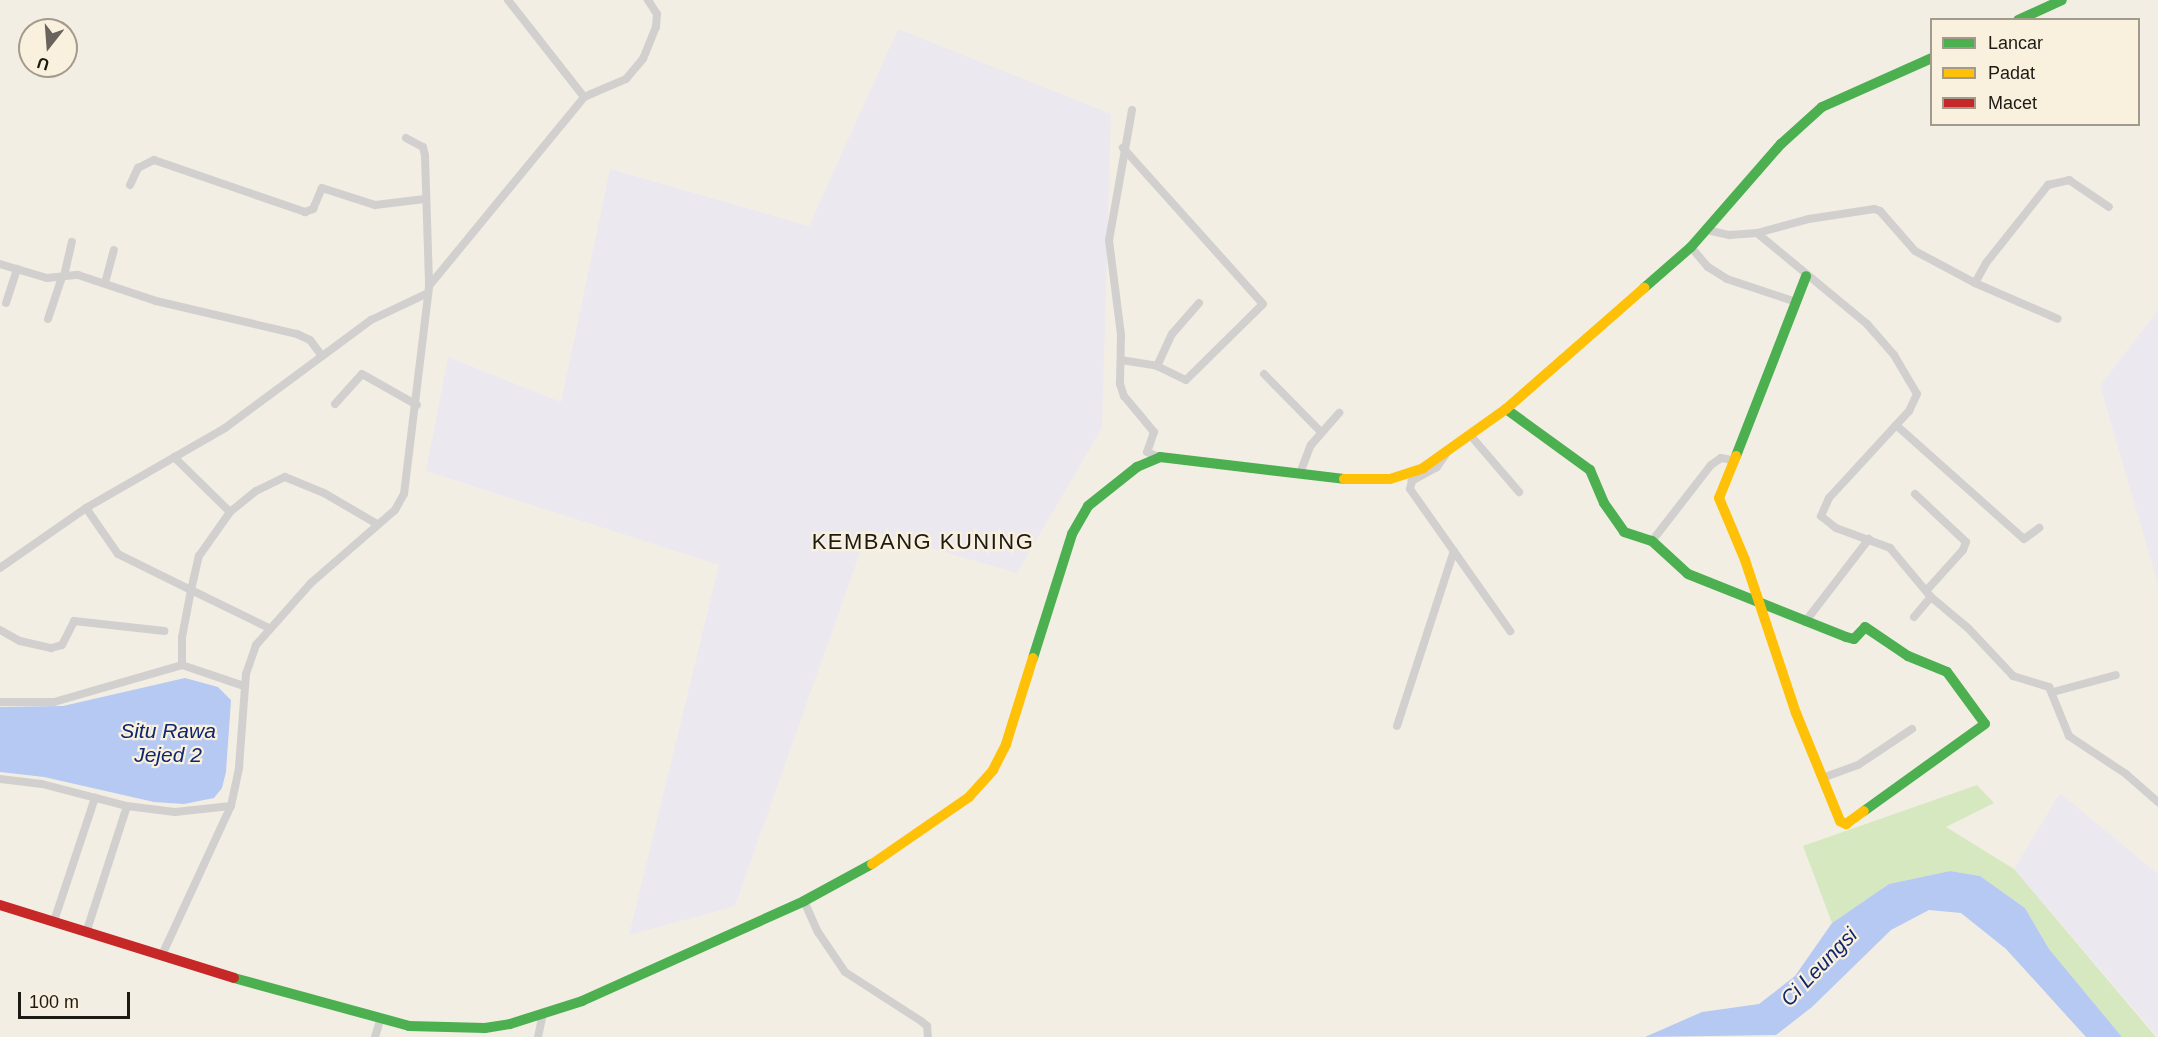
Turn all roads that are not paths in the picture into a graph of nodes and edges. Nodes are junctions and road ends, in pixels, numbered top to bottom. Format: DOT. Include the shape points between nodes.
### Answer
graph roads {
  1 [pos="508,0"];
  2 [pos="648,0"];
  3 [pos="2062,0"];
  4 [pos="2022,18"];
  5 [pos="1930,59"];
  6 [pos="584,97"];
  7 [pos="1132,110"];
  8 [pos="406,138"];
  9 [pos="1123,148"];
  10 [pos="130,185"];
  11 [pos="425,199"];
  12 [pos="2109,207"];
  13 [pos="1707,230"];
  14 [pos="1757,232"];
  15 [pos="72,242"];
  16 [pos="1691,247"];
  17 [pos="114,250"];
  18 [pos="0,264"];
  19 [pos="17,269"];
  20 [pos="63,276"];
  21 [pos="1806,276"];
  22 [pos="105,283"];
  23 [pos="1975,283"];
  24 [pos="428,290"];
  25 [pos="1796,302"];
  26 [pos="6,303"];
  27 [pos="1199,303"];
  28 [pos="48,319"];
  29 [pos="2058,319"];
  30 [pos="322,356"];
  31 [pos="1121,360"];
  32 [pos="1157,366"];
  33 [pos="1264,374"];
  34 [pos="335,404"];
  35 [pos="417,405"];
  36 [pos="1506,409"];
  37 [pos="1339,413"];
  38 [pos="1896,425"];
  39 [pos="1321,432"];
  40 [pos="1471,436"];
  41 [pos="1448,450"];
  42 [pos="1160,457"];
  43 [pos="174,458"];
  44 [pos="1732,460"];
  45 [pos="1300,473"];
  46 [pos="1519,492"];
  47 [pos="1915,494"];
  48 [pos="86,508"];
  49 [pos="230,512"];
  50 [pos="377,524"];
  51 [pos="2039,528"];
  52 [pos="1869,539"];
  53 [pos="1652,542"];
  54 [pos="1454,551"];
  55 [pos="0,568"];
  56 [pos="190,591"];
  57 [pos="1928,594"];
  58 [pos="1760,604"];
  59 [pos="1914,617"];
  60 [pos="1806,622"];
  61 [pos="269,628"];
  62 [pos="0,630"];
  63 [pos="1510,631"];
  64 [pos="164,632"];
  65 [pos="182,665"];
  66 [pos="2116,675"];
  67 [pos="244,686"];
  68 [pos="2053,692"];
  69 [pos="0,702"];
  70 [pos="1396,726"];
  71 [pos="1912,729"];
  72 [pos="1825,777"];
  73 [pos="0,780"];
  74 [pos="95,798"];
  75 [pos="2158,802"];
  76 [pos="127,806"];
  77 [pos="231,806"];
  78 [pos="804,902"];
  79 [pos="0,905"];
  80 [pos="54,921"];
  81 [pos="87,930"];
  82 [pos="162,955"];
  83 [pos="543,1014"];
  84 [pos="380,1021"];
  85 [pos="375,1037"];
  86 [pos="538,1037"];
  87 [pos="928,1037"];
  1 -- 6 [label="street"];
  2 -- 6 [label="street" via="657,14 656,27 643,59 626,79"];
  3 -- 4 [label="main road"];
  5 -- 13 [label="main road" via="1822,107 1781,144"];
  6 -- 24 [label="street"];
  7 -- 9 [label="street"];
  8 -- 11 [label="street" via="423,147"];
  9 -- 31 [label="street" via="1109,240"];
  9 -- 32 [label="street" via="1263,304 1186,380"];
  10 -- 11 [label="street" via="138,168 154,160 304,212 313,209 322,188 375,205"];
  11 -- 24 [label="street"];
  12 -- 23 [label="street" via="2069,180 2048,185 1986,263"];
  13 -- 14 [label="street" via="1729,235"];
  13 -- 16 [label="main road"];
  14 -- 21 [label="street"];
  14 -- 23 [label="street" via="1874,209 1915,251"];
  15 -- 20 [label="street"];
  16 -- 25 [label="street" via="1708,267 1727,279"];
  16 -- 36 [label="main road"];
  17 -- 22 [label="street"];
  18 -- 19 [label="street"];
  19 -- 20 [label="street" via="47,278"];
  19 -- 26 [label="street"];
  20 -- 22 [label="street" via="78,275"];
  20 -- 28 [label="street"];
  21 -- 25 [label="main road"];
  21 -- 38 [label="street" via="1867,324 1913,384 1916,401"];
  22 -- 30 [label="street" via="156,301 304,336"];
  23 -- 29 [label="street"];
  24 -- 30 [label="street" via="371,320"];
  24 -- 35 [label="street"];
  25 -- 44 [label="main road"];
  27 -- 32 [label="street" via="1172,334"];
  30 -- 43 [label="street" via="225,428"];
  31 -- 32 [label="street"];
  31 -- 42 [label="street" via="1121,390 1154,432 1147,452"];
  33 -- 39 [label="street"];
  34 -- 35 [label="street" via="362,374"];
  35 -- 50 [label="street" via="404,494 395,510"];
  36 -- 40 [label="main road"];
  36 -- 53 [label="main road" via="1590,470 1604,503 1624,532"];
  37 -- 39 [label="street"];
  38 -- 51 [label="street" via="2024,539"];
  38 -- 52 [label="street" via="1820,510 1821,516 1836,528"];
  39 -- 45 [label="street"];
  40 -- 41 [label="main road"];
  40 -- 46 [label="street"];
  41 -- 45 [label="main road" via="1423,468 1390,479 1356,480"];
  41 -- 54 [label="street" via="1437,468 1412,482 1410,489"];
  42 -- 45 [label="main road"];
  42 -- 78 [label="main road" via="1137,466 1111,485 1079,519 1013,724 993,770 969,797 939,820"];
  43 -- 48 [label="street"];
  43 -- 49 [label="street"];
  44 -- 53 [label="street" via="1721,458 1711,465"];
  44 -- 58 [label="main road" via="1719,498"];
  47 -- 57 [label="street" via="1966,542"];
  48 -- 55 [label="street"];
  48 -- 56 [label="street" via="118,554"];
  49 -- 50 [label="street" via="256,491 285,477 324,493"];
  49 -- 56 [label="street" via="200,556"];
  50 -- 61 [label="street" via="311,583"];
  52 -- 57 [label="street" via="1890,548"];
  52 -- 60 [label="street"];
  53 -- 58 [label="main road" via="1688,574"];
  54 -- 63 [label="street"];
  54 -- 70 [label="street"];
  56 -- 61 [label="street"];
  56 -- 65 [label="street" via="182,637"];
  57 -- 59 [label="street"];
  57 -- 68 [label="street" via="1968,627 2013,676 2044,685"];
  58 -- 60 [label="main road"];
  58 -- 72 [label="main road" via="1796,713"];
  60 -- 72 [label="main road" via="1854,639 1865,627 1908,656 1947,672 1985,724 1846,824 1840,821"];
  61 -- 67 [label="street" via="250,658"];
  62 -- 64 [label="street" via="20,641 51,648 62,645 74,621"];
  65 -- 67 [label="street"];
  65 -- 69 [label="street" via="54,702"];
  66 -- 68 [label="street"];
  67 -- 77 [label="street" via="239,767"];
  68 -- 75 [label="street" via="2069,736 2126,774"];
  71 -- 72 [label="street" via="1857,765"];
  73 -- 74 [label="street" via="42,783"];
  74 -- 76 [label="street"];
  74 -- 80 [label="street"];
  76 -- 77 [label="street" via="176,812"];
  76 -- 81 [label="street"];
  77 -- 82 [label="street"];
  78 -- 83 [label="main road"];
  78 -- 87 [label="street" via="818,932 845,972 921,1021 927,1026"];
  79 -- 80 [label="main road"];
  80 -- 81 [label="main road"];
  81 -- 82 [label="main road"];
  82 -- 84 [label="main road"];
  83 -- 84 [label="main road" via="510,1024 462,1030"];
  83 -- 86 [label="street"];
  84 -- 85 [label="street"];
}
